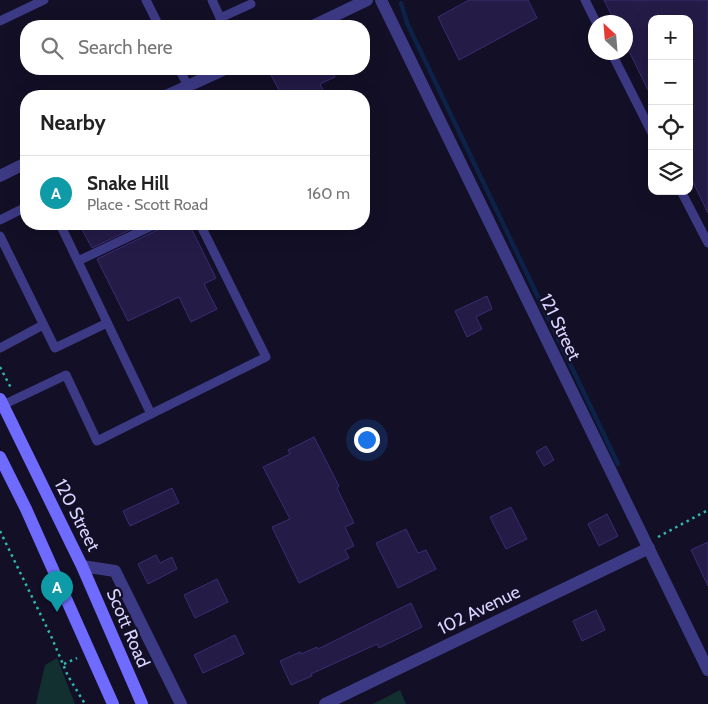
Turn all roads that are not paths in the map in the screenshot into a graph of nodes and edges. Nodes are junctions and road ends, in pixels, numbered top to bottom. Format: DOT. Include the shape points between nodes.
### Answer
graph roads {
  1 [pos="44,0"];
  2 [pos="146,0"];
  3 [pos="212,0"];
  4 [pos="368,0"];
  5 [pos="381,0"];
  6 [pos="585,0"];
  7 [pos="251,4"];
  8 [pos="592,15"];
  9 [pos="156,20"];
  10 [pos="221,20"];
  11 [pos="225,20"];
  12 [pos="326,20"];
  13 [pos="0,21"];
  14 [pos="615,60"];
  15 [pos="183,75"];
  16 [pos="212,75"];
  17 [pos="188,86"];
  18 [pos="179,90"];
  19 [pos="648,125"];
  20 [pos="20,166"];
  21 [pos="0,176"];
  22 [pos="683,195"];
  23 [pos="20,210"];
  24 [pos="0,220"];
  25 [pos="63,230"];
  26 [pos="143,230"];
  27 [pos="203,230"];
  28 [pos="0,236"];
  29 [pos="708,243"];
  30 [pos="78,261"];
  31 [pos="107,323"];
  32 [pos="43,325"];
  33 [pos="0,348"];
  34 [pos="1,402"];
  35 [pos="151,414"];
  36 [pos="0,457"];
  37 [pos="649,548"];
  38 [pos="82,566"];
  39 [pos="708,669"];
  40 [pos="113,704"];
  41 [pos="142,704"];
  42 [pos="181,704"];
  43 [pos="325,704"];
  1 -- 13 [label="lane"];
  2 -- 9 [label="lane"];
  3 -- 10 [label="lane"];
  4 -- 12 [label="street"];
  5 -- 37 [label="street, 121 Street"];
  6 -- 8 [label="lane"];
  7 -- 11 [label="lane"];
  14 -- 19 [label="lane"];
  15 -- 17 [label="lane"];
  16 -- 17 [label="street"];
  17 -- 18 [label="street"];
  20 -- 21 [label="street"];
  22 -- 29 [label="lane"];
  23 -- 24 [label="lane"];
  25 -- 30 [label="lane"];
  26 -- 30 [label="lane"];
  27 -- 35 [label="lane" via="266,357"];
  28 -- 32 [label="lane"];
  30 -- 31 [label="lane"];
  31 -- 32 [label="lane" via="55,348"];
  31 -- 35 [label="lane"];
  32 -- 33 [label="lane"];
  34 -- 35 [label="lane" via="66,375 97,441"];
  34 -- 38 [label="main road, 120 Street"];
  36 -- 40 [label="main road"];
  37 -- 39 [label="street, 121 Street"];
  37 -- 43 [label="street, 102 Avenue"];
  38 -- 41 [label="main road, Scott Road"];
  38 -- 42 [label="street, 120 Street" via="115,571"];
}
